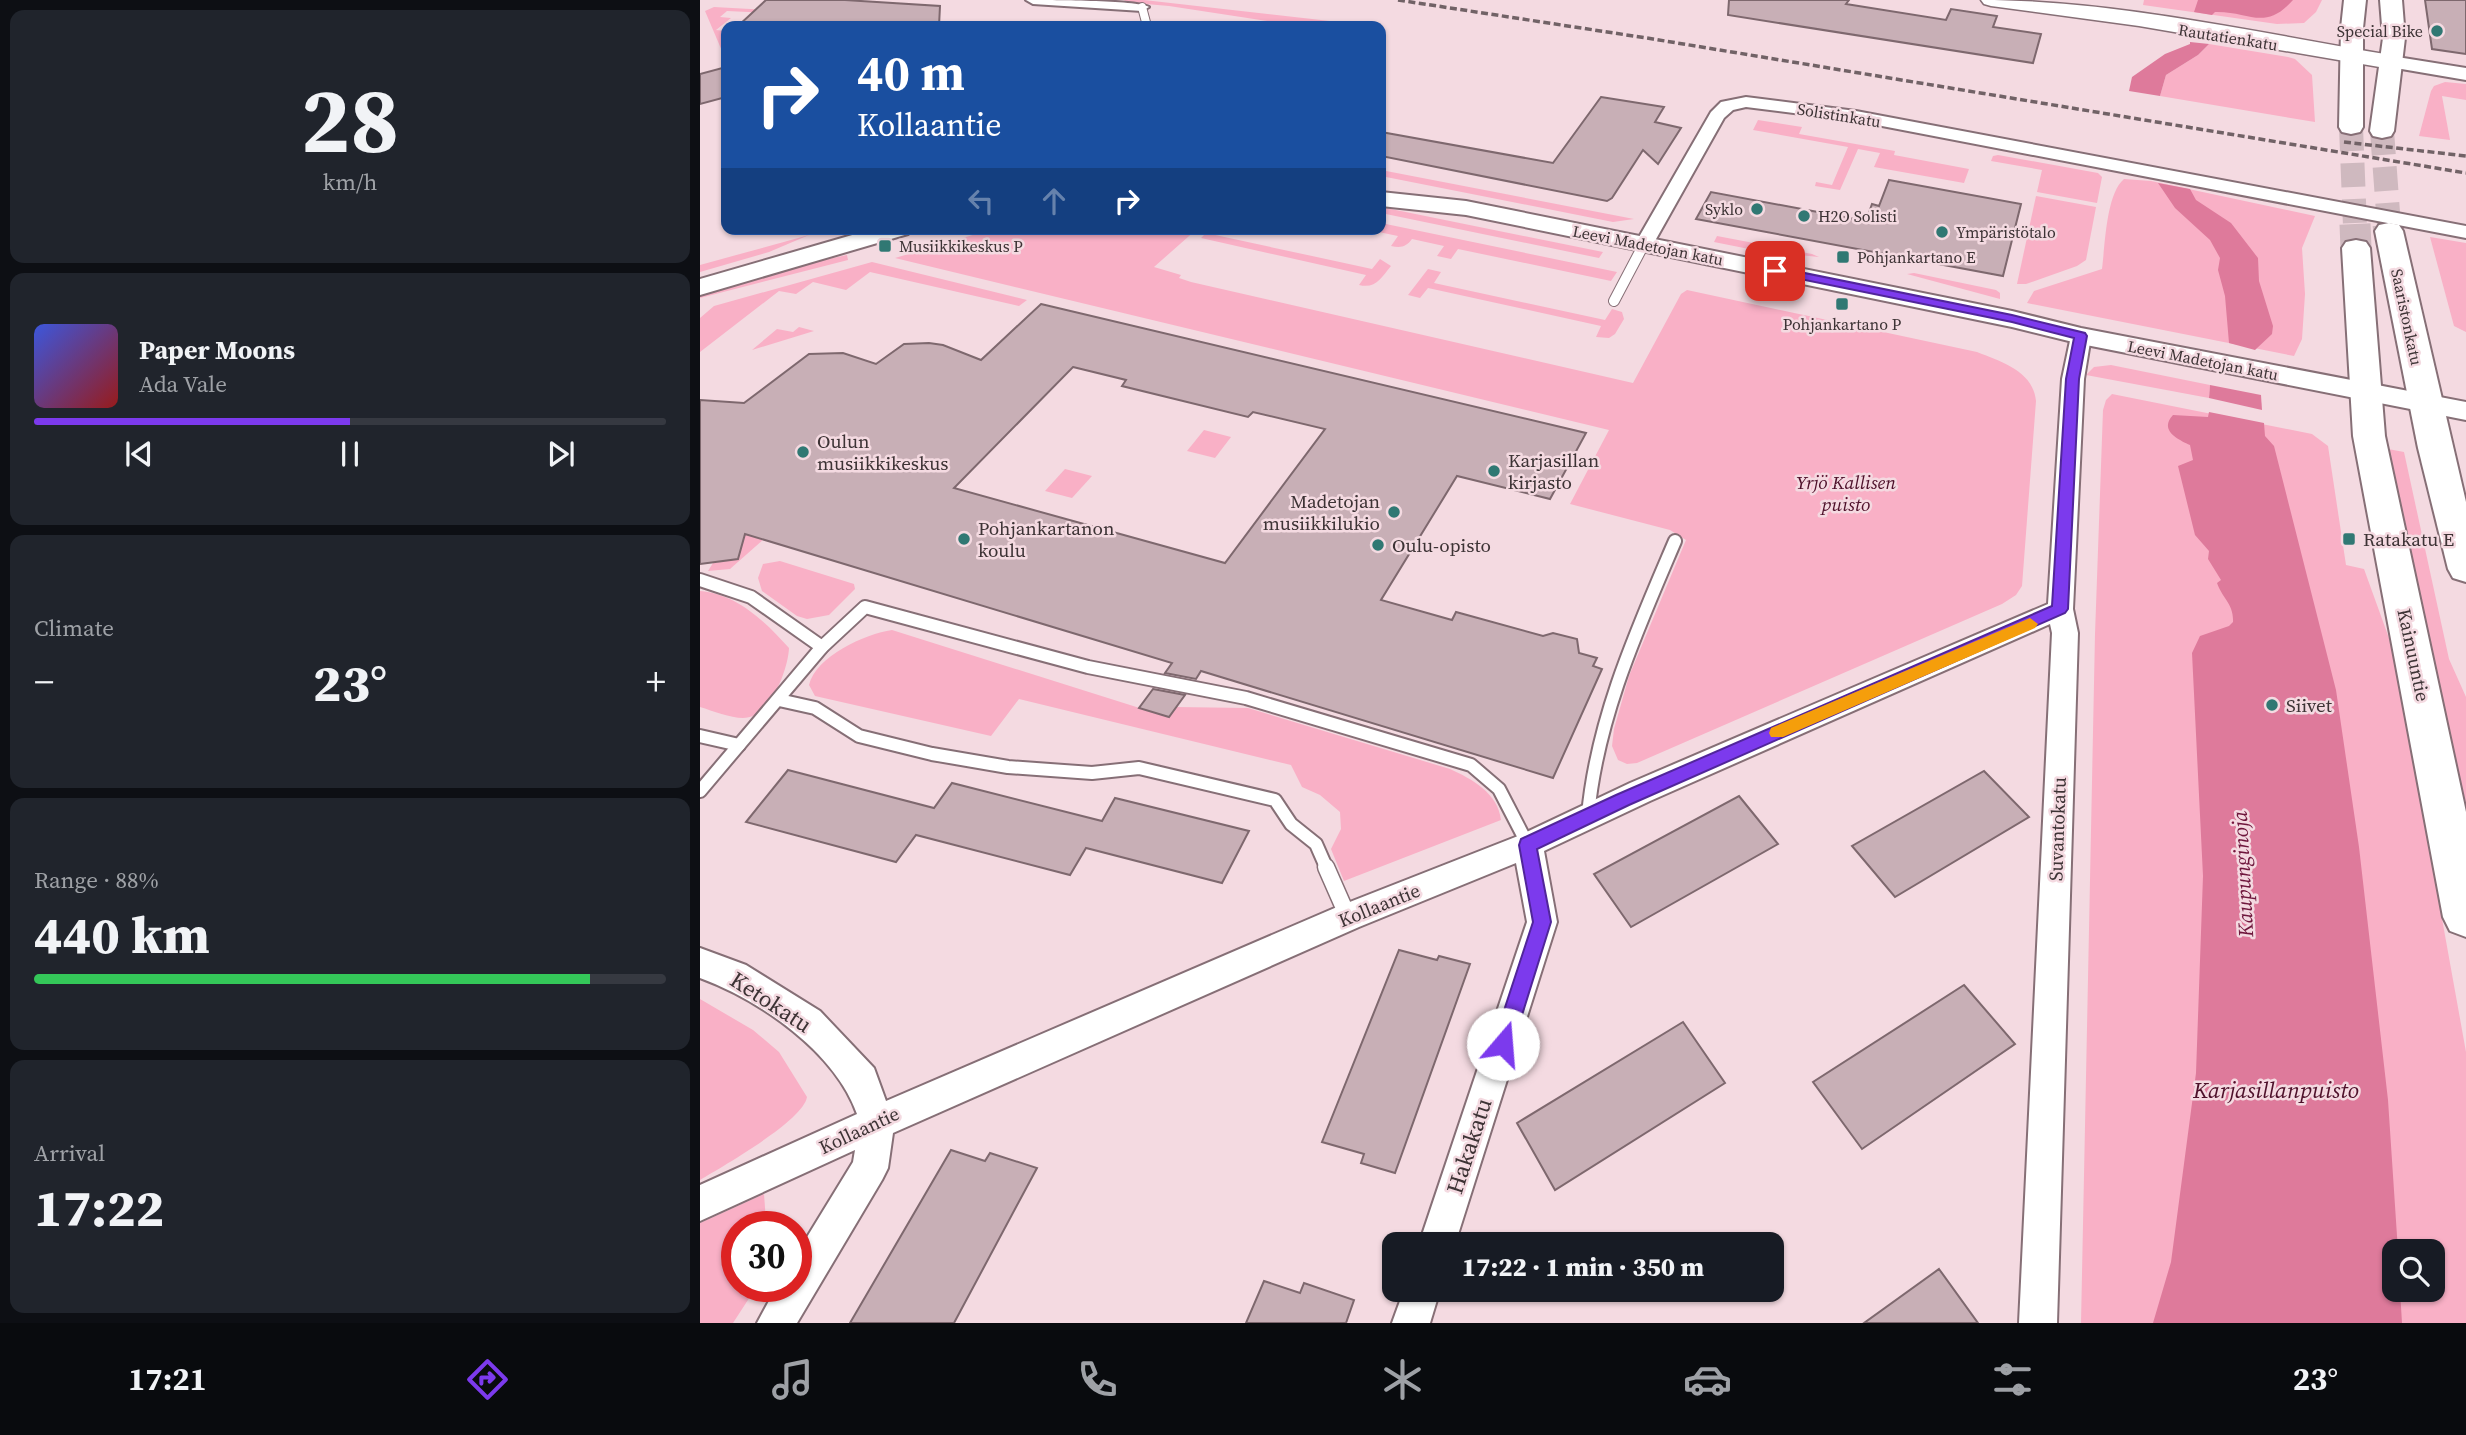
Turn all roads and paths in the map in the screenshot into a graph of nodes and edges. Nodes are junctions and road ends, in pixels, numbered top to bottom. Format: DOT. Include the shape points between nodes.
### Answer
graph roads {
  1 [pos="1033,0"];
  2 [pos="1991,0"];
  3 [pos="2059,0"];
  4 [pos="2355,0"];
  5 [pos="2391,0"];
  6 [pos="1142,7"];
  7 [pos="1146,21"];
  8 [pos="2352,50"];
  9 [pos="2392,57"];
  10 [pos="2466,64"];
  11 [pos="2466,74"];
  12 [pos="2351,127"];
  13 [pos="2382,131"];
  14 [pos="1386,184"];
  15 [pos="1386,200"];
  16 [pos="1466,208"];
  17 [pos="2389,231"];
  18 [pos="2466,232"];
  19 [pos="844,235"];
  20 [pos="879,235"];
  21 [pos="1644,244"];
  22 [pos="2356,248"];
  23 [pos="700,276"];
  24 [pos="700,287"];
  25 [pos="1614,301"];
  26 [pos="2081,336"];
  27 [pos="2365,392"];
  28 [pos="2426,404"];
  29 [pos="2466,411"];
  30 [pos="1675,541"];
  31 [pos="2466,569"];
  32 [pos="700,580"];
  33 [pos="2060,609"];
  34 [pos="822,647"];
  35 [pos="779,700"];
  36 [pos="700,736"];
  37 [pos="739,745"];
  38 [pos="700,791"];
  39 [pos="1588,815"];
  40 [pos="1528,845"];
  41 [pos="1348,917"];
  42 [pos="2466,917"];
  43 [pos="700,963"];
  44 [pos="877,1122"];
  45 [pos="700,1203"];
  46 [pos="1441,1232"];
  47 [pos="1418,1302"];
  48 [pos="776,1323"];
  49 [pos="1411,1323"];
  50 [pos="2038,1323"];
  1 -- 6 [label="street"];
  2 -- 8 [label="main road, Rautatienkatu"];
  3 -- 8 [label="main road, Rautatienkatu"];
  4 -- 8 [label="main road"];
  5 -- 9 [label="main road"];
  6 -- 7 [label="lane"];
  8 -- 9 [label="main road, Rautatienkatu"];
  8 -- 12 [label="main road"];
  9 -- 10 [label="street, Rautatienkatu"];
  9 -- 11 [label="street, Rautatienkatu"];
  9 -- 13 [label="main road"];
  14 -- 16 [label="street, Leevi Madetojan katu"];
  15 -- 16 [label="street, Leevi Madetojan katu"];
  16 -- 21 [label="street, Leevi Madetojan katu"];
  17 -- 28 [label="main road, Saaristonkatu"];
  18 -- 21 [label="street, Solistinkatu" via="2111,163 1757,103 1733,104 1717,116"];
  19 -- 23 [label="street"];
  20 -- 24 [label="street"];
  21 -- 25 [label="lane"];
  21 -- 26 [label="street, Leevi Madetojan katu"];
  22 -- 27 [label="main road"];
  26 -- 27 [label="street, Leevi Madetojan katu"];
  26 -- 33 [label="street, Suvantokatu" via="2073,379"];
  27 -- 28 [label="street, Leevi Madetojan katu"];
  27 -- 42 [label="main road, Kainuuntie" via="2369,436"];
  28 -- 29 [label="street, Leevi Madetojan katu"];
  28 -- 31 [label="main road"];
  30 -- 39 [label="lane" via="1611,702 1589,787"];
  32 -- 34 [label="lane" via="730,586 756,599"];
  33 -- 39 [label="street, Kollaantie"];
  33 -- 50 [label="street, Suvantokatu" via="2065,633"];
  34 -- 35 [label="lane"];
  34 -- 40 [label="lane" via="864,607 1087,667 1245,698 1471,765 1494,782"];
  35 -- 37 [label="lane"];
  35 -- 41 [label="lane" via="815,708 859,736 933,754 1008,767 1078,772 1139,768 1275,800 1291,824 1316,844"];
  36 -- 37 [label="lane"];
  37 -- 38 [label="lane"];
  39 -- 40 [label="street, Kollaantie"];
  40 -- 41 [label="street, Kollaantie"];
  40 -- 46 [label="street, Hakakatu" via="1542,922"];
  41 -- 44 [label="street, Kollaantie"];
  43 -- 44 [label="street, Ketokatu" via="735,976 809,1022 862,1080"];
  44 -- 45 [label="street, Kollaantie"];
  44 -- 48 [label="street" via="870,1168"];
  47 -- 49 [label="street"];
}
